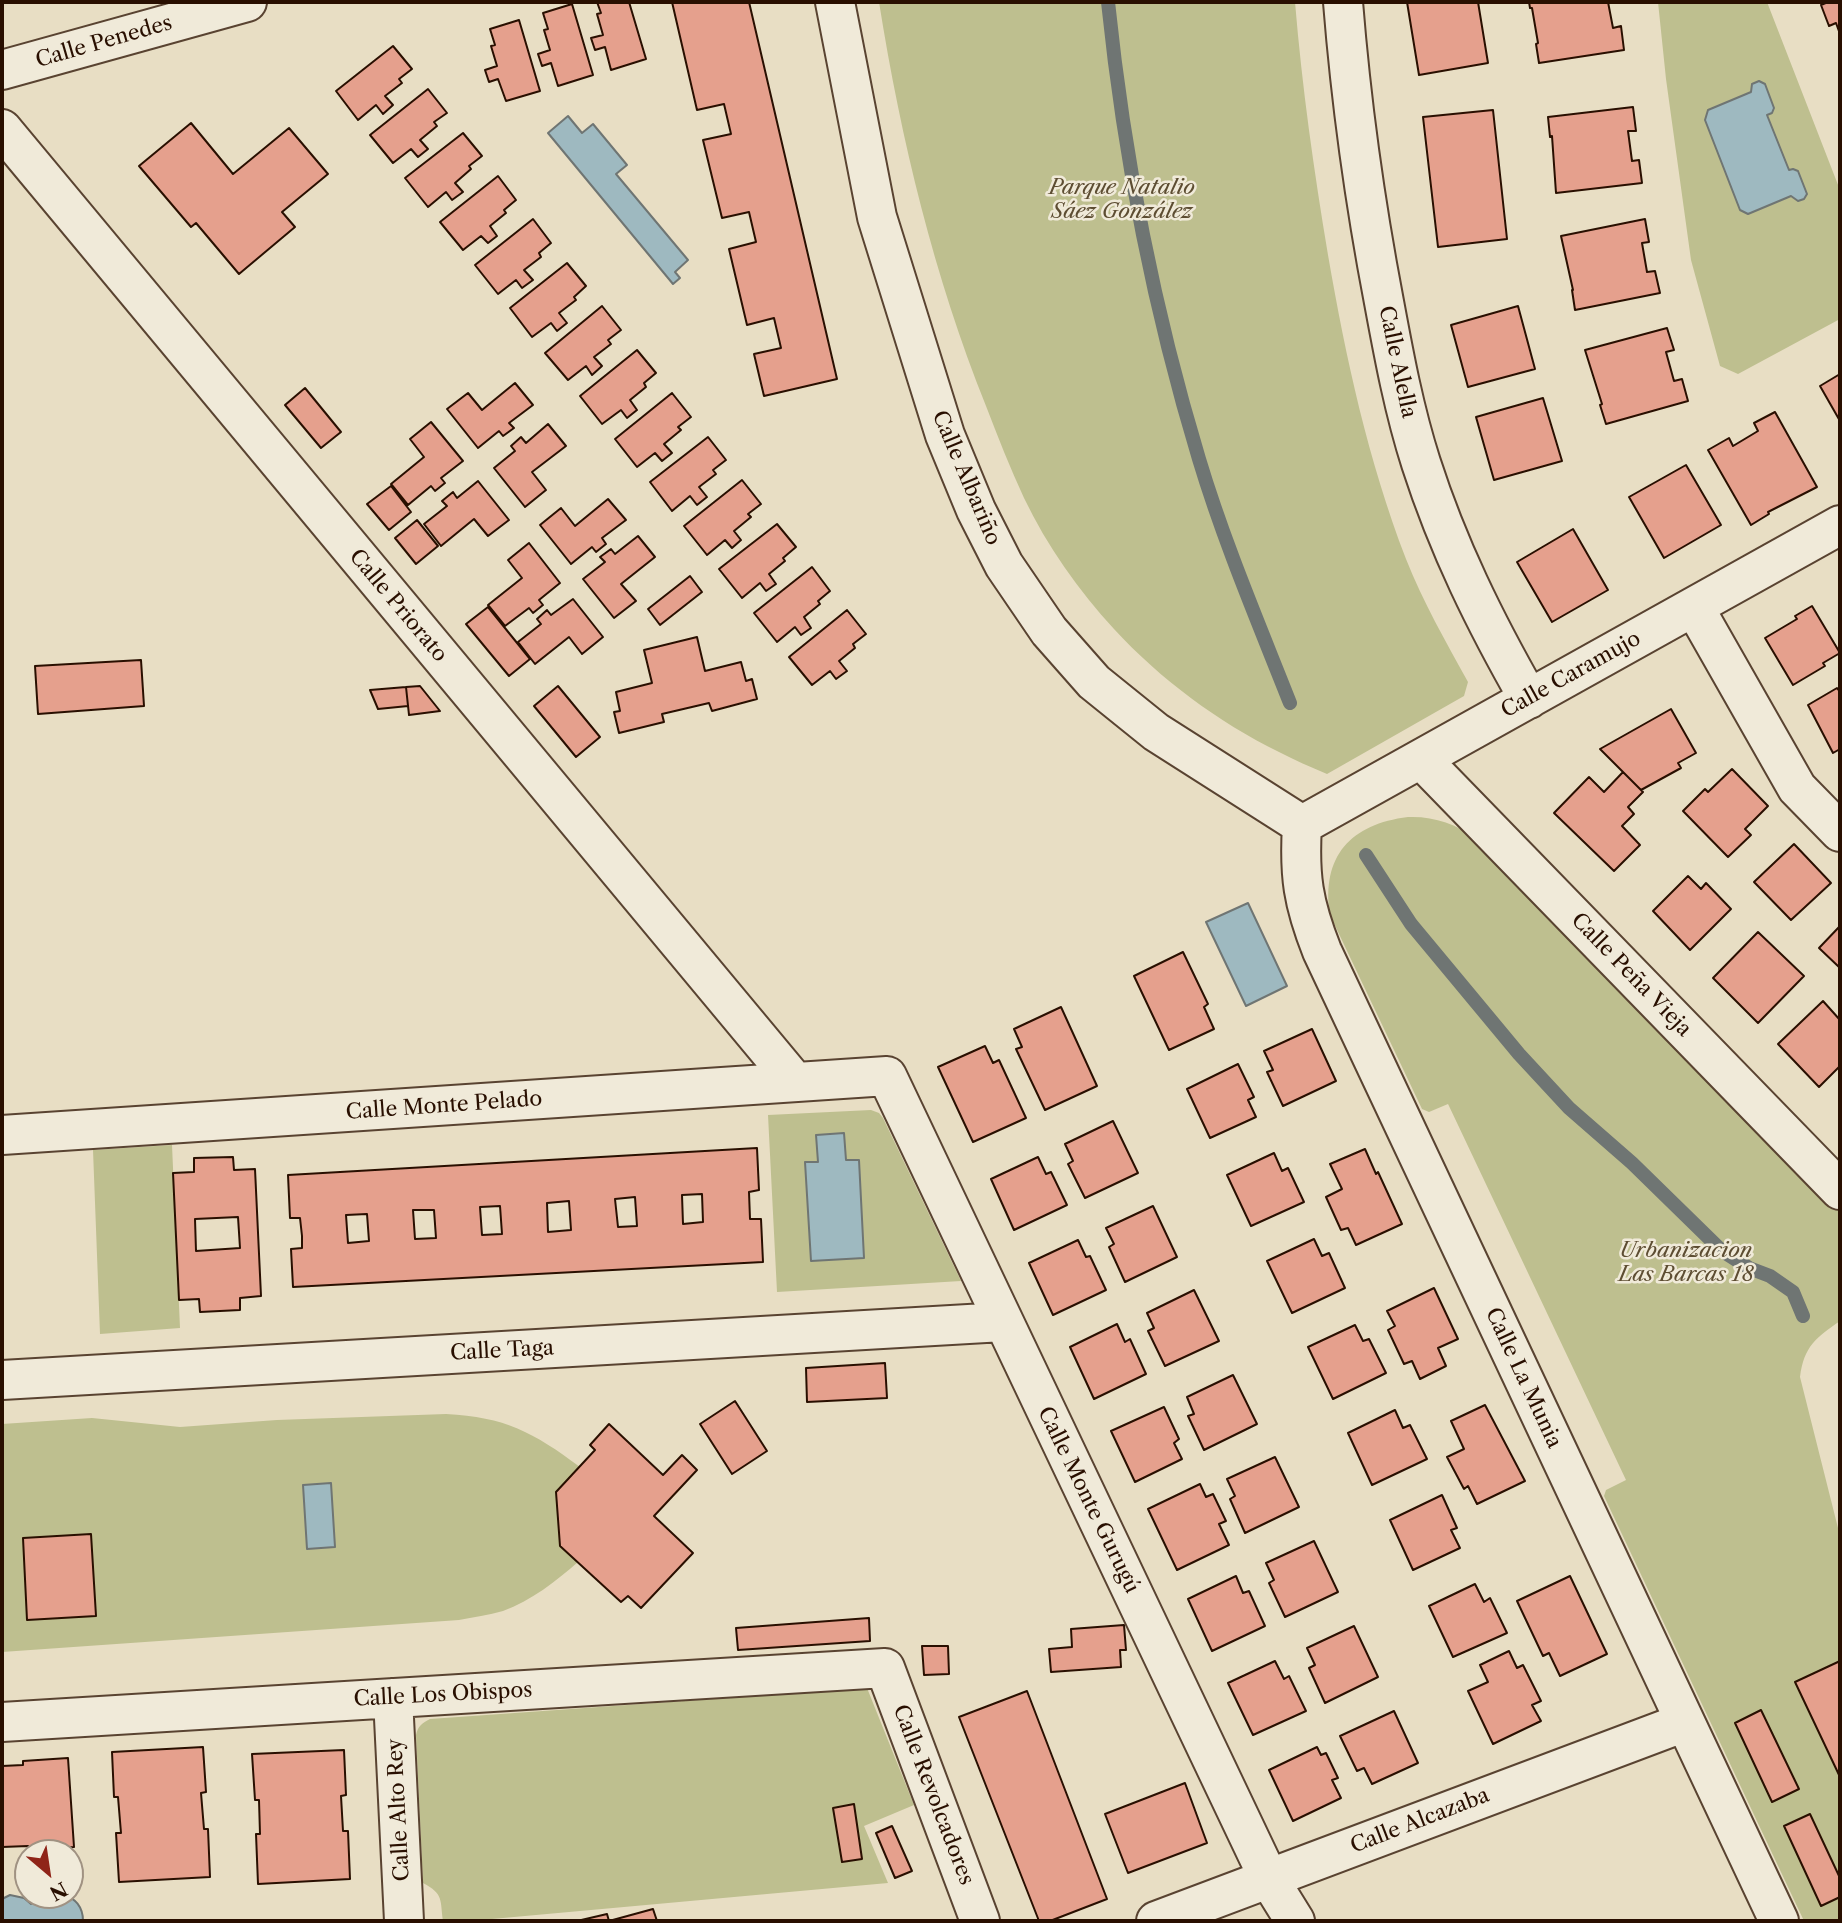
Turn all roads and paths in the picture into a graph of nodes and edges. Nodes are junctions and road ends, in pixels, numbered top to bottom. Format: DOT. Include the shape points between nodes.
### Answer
graph roads {
  1 [pos="247,2"];
  2 [pos="835,2"];
  3 [pos="1343,2"];
  4 [pos="2,70"];
  5 [pos="2,129"];
  6 [pos="1840,526"];
  7 [pos="1694,607"];
  8 [pos="1529,699"];
  9 [pos="1421,759"];
  10 [pos="1833,812"];
  11 [pos="1302,825"];
  12 [pos="887,1076"];
  13 [pos="795,1082"];
  14 [pos="2,1135"];
  15 [pos="1840,1190"];
  16 [pos="1003,1322"];
  17 [pos="2,1380"];
  18 [pos="885,1668"];
  19 [pos="394,1698"];
  20 [pos="2,1722"];
  21 [pos="1685,1722"];
  22 [pos="1269,1879"];
  23 [pos="404,1921"];
  24 [pos="981,1921"];
  25 [pos="1156,1921"];
  26 [pos="1295,1921"];
  27 [pos="1779,1921"];
  1 -- 4 [label="street, Calle Penedes"];
  2 -- 11 [label="street, Calle Albariño" via="877,217 945,435 1004,565 1049,631 1094,682 1156,732"];
  3 -- 8 [label="street, Calle Alella" via="1358,142 1398,377 1443,524 1495,640"];
  5 -- 13 [label="street, Calle Priorato"];
  6 -- 7 [label="street, Calle Caramujo"];
  7 -- 8 [label="street, Calle Caramujo"];
  7 -- 10 [label="street" via="1797,788"];
  8 -- 9 [label="street, Calle Caramujo"];
  9 -- 11 [label="street, Calle Caramujo"];
  9 -- 15 [label="street, Calle Peña Vieja"];
  11 -- 21 [label="street, Calle La Munia" via="1304,899 1322,951"];
  12 -- 13 [label="street, Calle Monte Pelado"];
  12 -- 16 [label="street, Calle Monte Gurugú"];
  13 -- 14 [label="street, Calle Monte Pelado"];
  16 -- 17 [label="street, Calle Taga"];
  16 -- 22 [label="street, Calle Monte Gurugú"];
  18 -- 19 [label="street, Calle Los Obispos"];
  18 -- 24 [label="street, Calle Revolcadores"];
  19 -- 20 [label="street, Calle Los Obispos"];
  19 -- 23 [label="street, Calle Alto Rey"];
  21 -- 22 [label="street, Calle Alcazaba"];
  21 -- 27 [label="street, Calle La Munia"];
  22 -- 25 [label="street, Calle Alcazaba"];
  22 -- 26 [label="street, Calle Monte Gurugú"];
}
